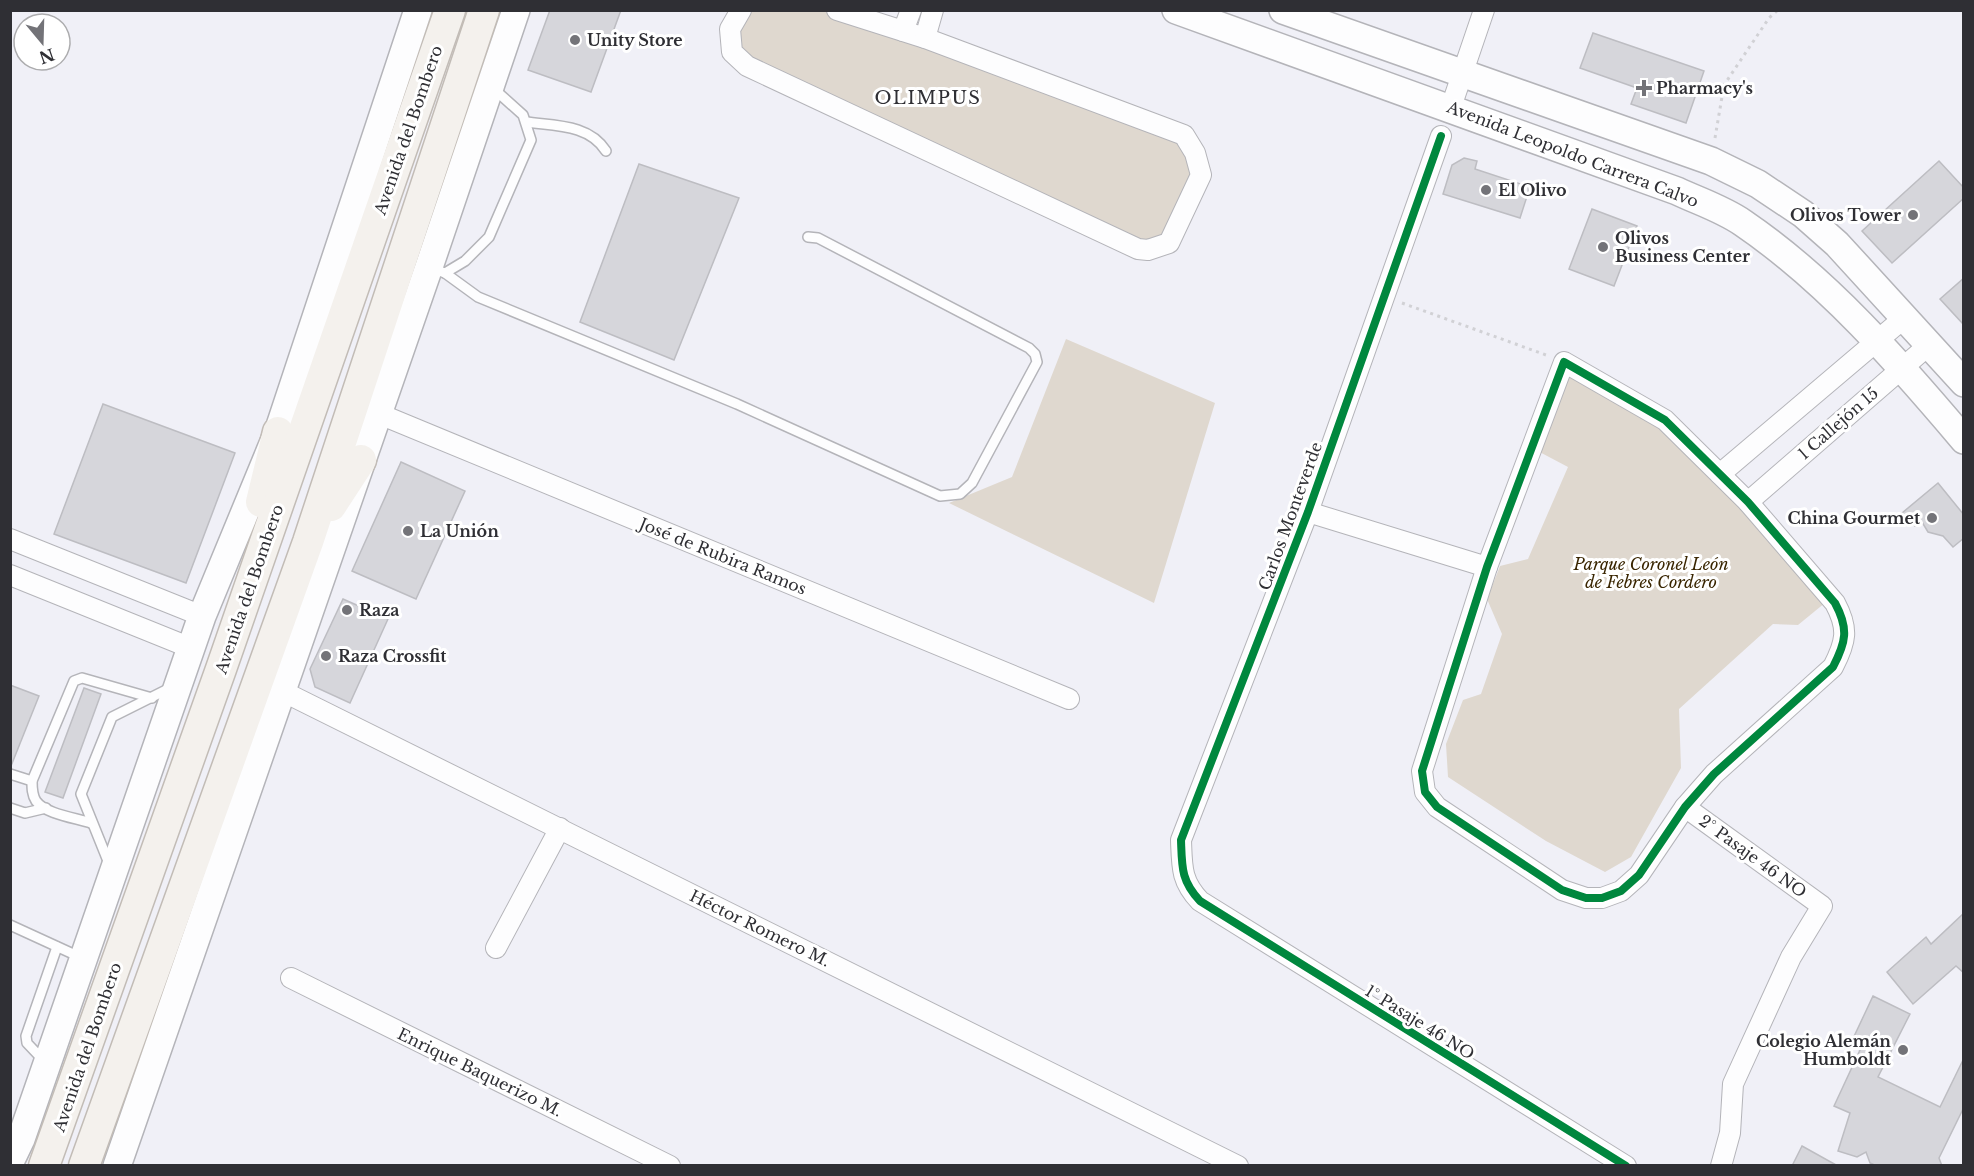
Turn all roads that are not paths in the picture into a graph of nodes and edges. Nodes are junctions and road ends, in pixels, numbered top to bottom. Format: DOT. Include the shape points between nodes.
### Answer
graph roads {
  1 [pos="418,10"];
  2 [pos="450,10"];
  3 [pos="475,10"];
  4 [pos="484,10"];
  5 [pos="516,10"];
  6 [pos="741,10"];
  7 [pos="837,10"];
  8 [pos="911,10"];
  9 [pos="933,10"];
  10 [pos="1176,10"];
  11 [pos="1283,10"];
  12 [pos="1484,10"];
  13 [pos="903,31"];
  14 [pos="925,38"];
  15 [pos="1463,74"];
  16 [pos="490,85"];
  17 [pos="1451,107"];
  18 [pos="526,122"];
  19 [pos="1441,136"];
  20 [pos="606,151"];
  21 [pos="808,237"];
  22 [pos="437,270"];
  23 [pos="1904,318"];
  24 [pos="1878,340"];
  25 [pos="1930,344"];
  26 [pos="1903,368"];
  27 [pos="1964,383"];
  28 [pos="377,413"];
  29 [pos="278,432"];
  30 [pos="1964,440"];
  31 [pos="361,460"];
  32 [pos="1720,474"];
  33 [pos="1748,502"];
  34 [pos="1308,512"];
  35 [pos="10,539"];
  36 [pos="308,542"];
  37 [pos="1487,567"];
  38 [pos="10,575"];
  39 [pos="202,616"];
  40 [pos="191,648"];
  41 [pos="221,669"];
  42 [pos="178,685"];
  43 [pos="282,691"];
  44 [pos="152,698"];
  45 [pos="1069,699"];
  46 [pos="10,774"];
  47 [pos="32,781"];
  48 [pos="10,807"];
  49 [pos="1685,807"];
  50 [pos="46,808"];
  51 [pos="91,823"];
  52 [pos="560,828"];
  53 [pos="113,874"];
  54 [pos="1200,901"];
  55 [pos="10,925"];
  56 [pos="57,947"];
  57 [pos="496,948"];
  58 [pos="84,959"];
  59 [pos="291,978"];
  60 [pos="47,1065"];
  61 [pos="10,1162"];
  62 [pos="44,1166"];
  63 [pos="84,1166"];
  64 [pos="117,1166"];
  65 [pos="670,1166"];
  66 [pos="1238,1166"];
  67 [pos="1626,1166"];
  68 [pos="1721,1166"];
  1 -- 29 [label="main road, Avenida del Bombero"];
  2 -- 41 [label="main road, Avenida del Bombero"];
  3 -- 41 [label="main road" via="276,590 246,642"];
  4 -- 36 [label="main road, Avenida del Bombero"];
  5 -- 16 [label="main road"];
  6 -- 14 [label="street" via="730,29 732,52 747,66 1138,249 1168,243 1201,175 1195,153 1184,135"];
  7 -- 13 [label="street"];
  8 -- 13 [label="street"];
  9 -- 14 [label="street"];
  10 -- 17 [label="main road, Avenida Leopoldo Carrera Calvo"];
  11 -- 15 [label="main road"];
  12 -- 15 [label="street"];
  13 -- 14 [label="street"];
  15 -- 17 [label="street"];
  15 -- 23 [label="main road" via="1711,161 1758,183 1837,244"];
  16 -- 18 [label="lane"];
  16 -- 22 [label="main road"];
  17 -- 24 [label="main road, Avenida Leopoldo Carrera Calvo" via="1677,191 1740,221"];
  18 -- 20 [label="lane" via="583,131 595,136"];
  18 -- 22 [label="lane" via="531,140 526,157 489,237 465,261"];
  19 -- 34 [label="street, Carlos Monteverde"];
  21 -- 22 [label="lane" via="818,238 1035,354 1037,362 1022,394 972,483 960,494 940,496 737,404 478,297"];
  22 -- 28 [label="main road"];
  23 -- 24 [label="street"];
  23 -- 25 [label="main road"];
  24 -- 26 [label="main road, Avenida Leopoldo Carrera Calvo"];
  24 -- 32 [label="street"];
  25 -- 26 [label="street, 1 Callejón 15"];
  25 -- 27 [label="main road"];
  26 -- 30 [label="main road, Avenida Leopoldo Carrera Calvo"];
  26 -- 33 [label="street, 1 Callejón 15"];
  28 -- 31 [label="main road"];
  28 -- 45 [label="street, José de Rubira Ramos"];
  29 -- 39 [label="main road, Avenida del Bombero"];
  29 -- 41 [label="main road"];
  31 -- 36 [label="main road"];
  31 -- 43 [label="main road"];
  32 -- 33 [label="street"];
  32 -- 37 [label="street" via="1665,420 1564,362"];
  33 -- 49 [label="street" via="1835,603 1844,622 1844,644 1833,667 1714,774"];
  34 -- 37 [label="street"];
  34 -- 54 [label="street, Carlos Monteverde" via="1181,840 1187,888"];
  35 -- 39 [label="street"];
  36 -- 63 [label="main road, Avenida del Bombero"];
  37 -- 49 [label="street" via="1422,771 1425,792 1437,807 1562,890 1586,898 1621,891 1639,875"];
  38 -- 40 [label="street"];
  39 -- 40 [label="main road, Avenida del Bombero"];
  40 -- 42 [label="main road, Avenida del Bombero"];
  41 -- 62 [label="main road, Avenida del Bombero"];
  42 -- 44 [label="lane"];
  42 -- 53 [label="main road, Avenida del Bombero"];
  43 -- 52 [label="street, Héctor Romero M."];
  43 -- 64 [label="main road"];
  44 -- 47 [label="lane" via="82,678 74,681"];
  44 -- 51 [label="lane" via="112,717 81,794"];
  46 -- 47 [label="lane"];
  47 -- 50 [label="lane" via="34,798"];
  48 -- 50 [label="lane" via="25,813"];
  49 -- 68 [label="street, 2° Pasaje 46 NO" via="1822,906 1791,957 1733,1084 1730,1133"];
  50 -- 51 [label="lane"];
  51 -- 53 [label="lane"];
  52 -- 57 [label="street"];
  52 -- 66 [label="street, Héctor Romero M."];
  53 -- 58 [label="main road, Avenida del Bombero"];
  54 -- 67 [label="street, 1° Pasaje 46 NO"];
  55 -- 56 [label="lane"];
  56 -- 58 [label="lane"];
  56 -- 60 [label="lane" via="26,1036 27,1043"];
  58 -- 60 [label="main road, Avenida del Bombero"];
  59 -- 65 [label="street, Enrique Baquerizo M."];
  60 -- 61 [label="main road, Avenida del Bombero"];
}
